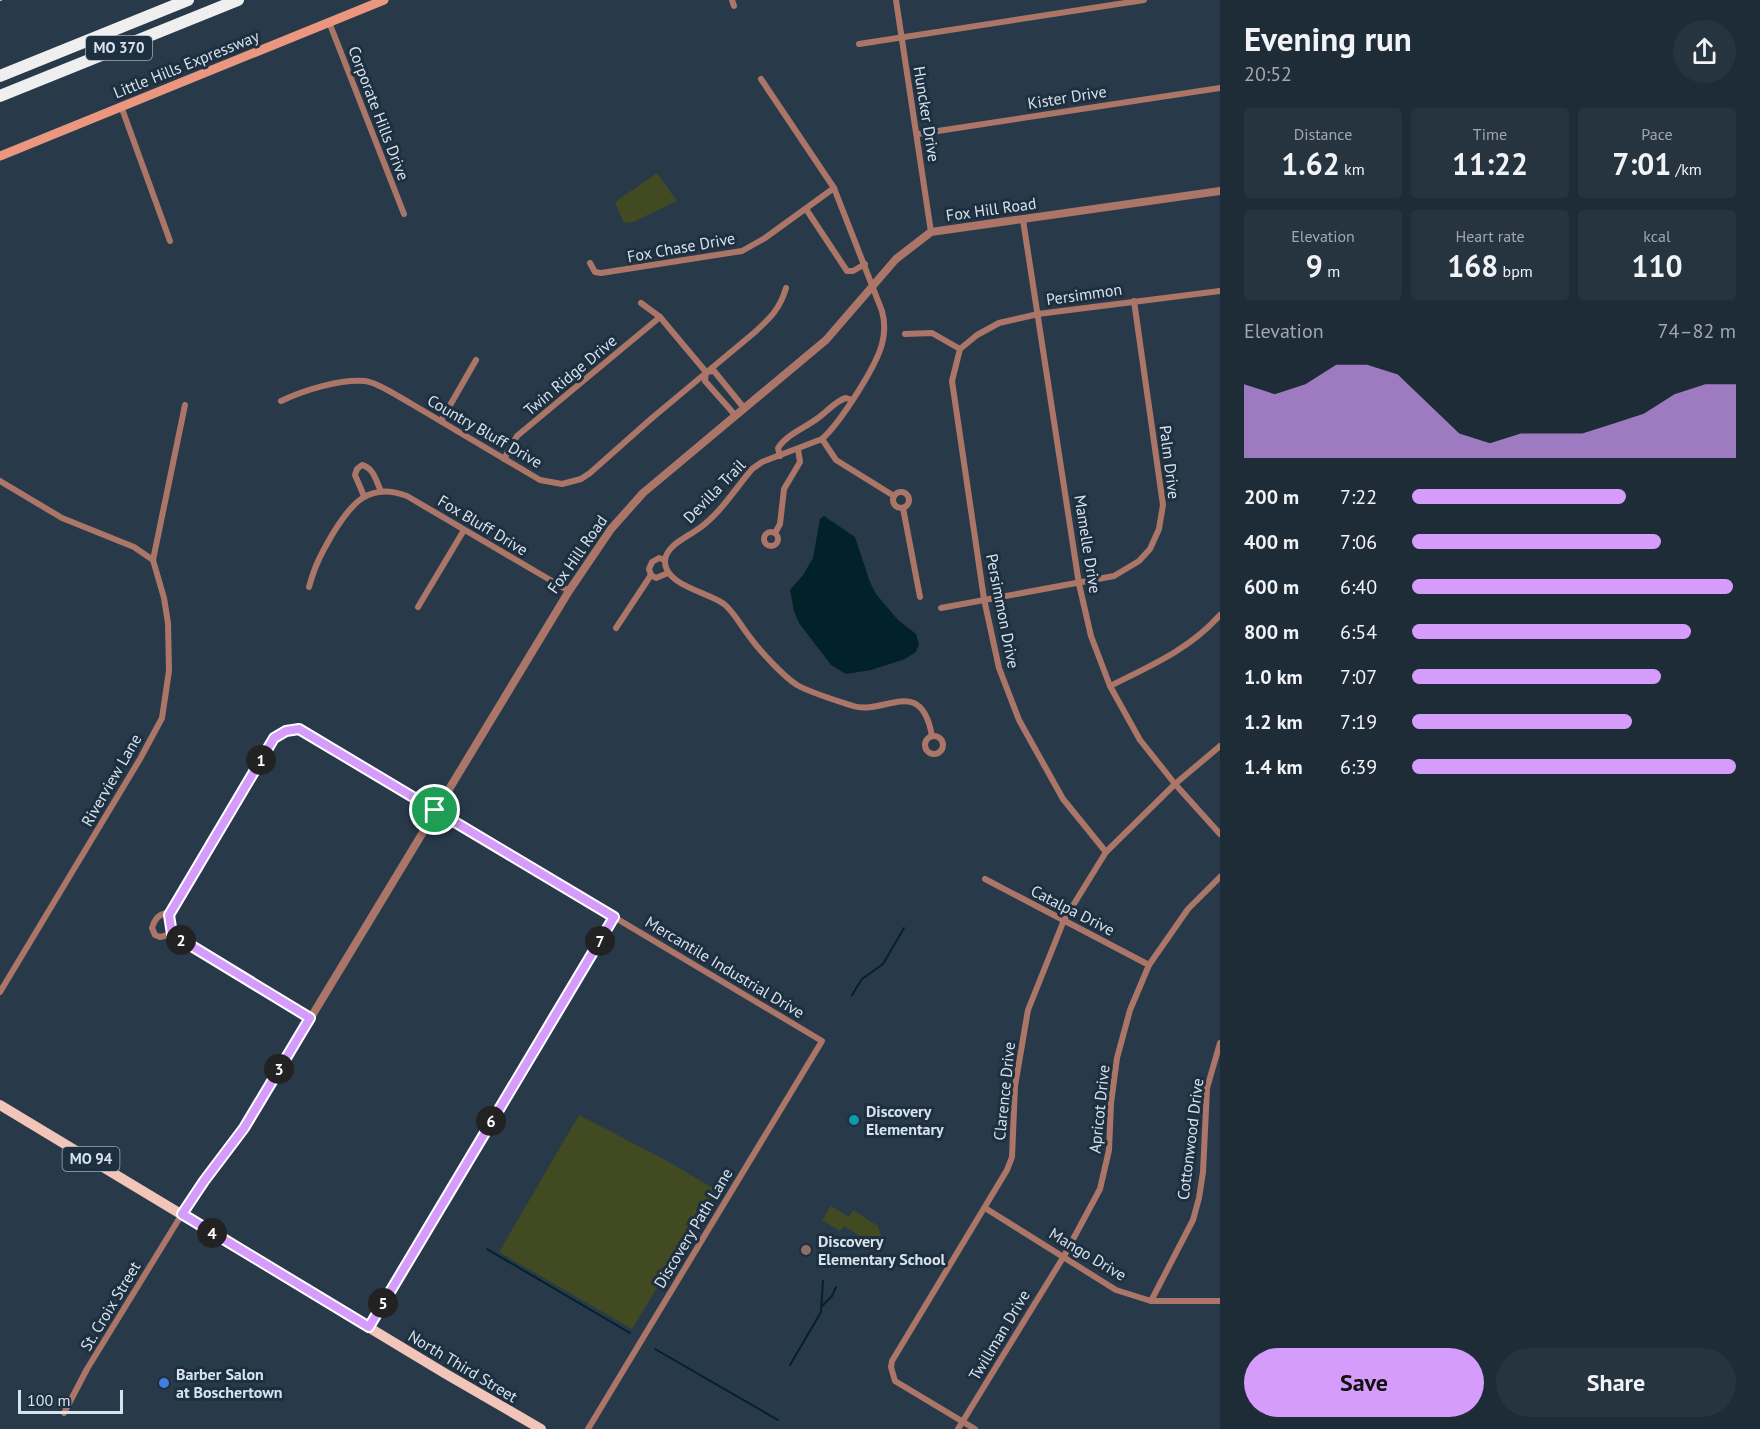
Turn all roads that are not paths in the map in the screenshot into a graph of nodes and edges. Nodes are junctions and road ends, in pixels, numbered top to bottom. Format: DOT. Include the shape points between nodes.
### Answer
graph roads {
  1 [pos="188,0"];
  2 [pos="238,0"];
  3 [pos="384,0"];
  4 [pos="896,0"];
  5 [pos="1144,0"];
  6 [pos="329,22"];
  7 [pos="901,38"];
  8 [pos="859,44"];
  9 [pos="0,76"];
  10 [pos="761,79"];
  11 [pos="1220,88"];
  12 [pos="0,96"];
  13 [pos="121,106"];
  14 [pos="918,134"];
  15 [pos="0,156"];
  16 [pos="834,188"];
  17 [pos="1220,192"];
  18 [pos="806,209"];
  19 [pos="404,214"];
  20 [pos="1023,220"];
  21 [pos="932,232"];
  22 [pos="170,241"];
  23 [pos="590,263"];
  24 [pos="865,264"];
  25 [pos="786,288"];
  26 [pos="873,288"];
  27 [pos="1220,291"];
  28 [pos="1134,301"];
  29 [pos="641,303"];
  30 [pos="1038,314"];
  31 [pos="660,317"];
  32 [pos="905,334"];
  33 [pos="960,349"];
  34 [pos="476,360"];
  35 [pos="706,372"];
  36 [pos="281,400"];
  37 [pos="852,400"];
  38 [pos="185,405"];
  39 [pos="744,408"];
  40 [pos="735,415"];
  41 [pos="441,421"];
  42 [pos="822,439"];
  43 [pos="798,450"];
  44 [pos="780,456"];
  45 [pos="504,459"];
  46 [pos="0,481"];
  47 [pos="381,491"];
  48 [pos="364,496"];
  49 [pos="894,496"];
  50 [pos="903,508"];
  51 [pos="464,530"];
  52 [pos="775,533"];
  53 [pos="153,560"];
  54 [pos="665,560"];
  55 [pos="668,573"];
  56 [pos="651,575"];
  57 [pos="1079,584"];
  58 [pos="309,587"];
  59 [pos="569,591"];
  60 [pos="920,597"];
  61 [pos="984,599"];
  62 [pos="418,607"];
  63 [pos="941,608"];
  64 [pos="1220,615"];
  65 [pos="616,628"];
  66 [pos="1110,686"];
  67 [pos="932,736"];
  68 [pos="1220,746"];
  69 [pos="1175,784"];
  70 [pos="435,810"];
  71 [pos="1220,834"];
  72 [pos="1106,852"];
  73 [pos="1220,877"];
  74 [pos="985,879"];
  75 [pos="170,912"];
  76 [pos="614,917"];
  77 [pos="1064,920"];
  78 [pos="172,934"];
  79 [pos="1149,965"];
  80 [pos="0,992"];
  81 [pos="310,1018"];
  82 [pos="822,1041"];
  83 [pos="1220,1042"];
  84 [pos="0,1105"];
  85 [pos="985,1208"];
  86 [pos="182,1214"];
  87 [pos="1064,1256"];
  88 [pos="1151,1301"];
  89 [pos="1220,1301"];
  90 [pos="369,1327"];
  91 [pos="64,1413"];
  92 [pos="963,1422"];
  93 [pos="542,1429"];
  94 [pos="588,1429"];
  95 [pos="958,1429"];
  96 [pos="975,1429"];
  1 -- 9 [label="highway, MO 370"];
  2 -- 12 [label="highway, MO 370"];
  3 -- 6 [label="main road, Little Hills Expressway"];
  4 -- 7 [label="street, Huncker Drive"];
  5 -- 7 [label="street"];
  6 -- 13 [label="main road, Little Hills Expressway"];
  6 -- 19 [label="street, Corporate Hills Drive"];
  7 -- 8 [label="street"];
  7 -- 14 [label="street, Huncker Drive"];
  10 -- 16 [label="street, Devilla Trail"];
  11 -- 14 [label="street, Kister Drive"];
  13 -- 15 [label="main road, Little Hills Expressway"];
  13 -- 22 [label="street"];
  14 -- 21 [label="street, Huncker Drive"];
  16 -- 18 [label="street, Fox Chase Drive"];
  16 -- 24 [label="street, Devilla Trail"];
  17 -- 20 [label="street, Fox Hill Road"];
  18 -- 23 [label="street, Fox Chase Drive" via="742,251 601,273 593,270"];
  18 -- 24 [label="street" via="847,271"];
  20 -- 21 [label="street, Fox Hill Road"];
  20 -- 30 [label="street, Mamelle Drive"];
  21 -- 26 [label="street, Fox Hill Road" via="896,259"];
  24 -- 26 [label="street, Devilla Trail"];
  25 -- 35 [label="street, Country Bluff Drive" via="782,303 770,318"];
  26 -- 37 [label="street, Devilla Trail" via="885,321 883,343"];
  26 -- 39 [label="street, Fox Hill Road" via="826,340"];
  27 -- 28 [label="street, Persimmon"];
  28 -- 30 [label="street, Persimmon"];
  28 -- 57 [label="street, Palm Drive" via="1163,505 1159,528 1150,549 1139,561 1114,576"];
  29 -- 31 [label="street"];
  30 -- 33 [label="street, Persimmon" via="999,322"];
  30 -- 57 [label="street, Mamelle Drive"];
  31 -- 35 [label="street"];
  31 -- 45 [label="street, Twin Ridge Drive" via="517,436"];
  32 -- 33 [label="street" via="932,333"];
  33 -- 61 [label="street, Persimmon Drive" via="952,381"];
  34 -- 41 [label="street"];
  35 -- 39 [label="street" via="714,371"];
  35 -- 40 [label="street" via="705,381"];
  35 -- 45 [label="street, Country Bluff Drive" via="581,479 570,483 540,480"];
  36 -- 41 [label="street, Country Bluff Drive" via="321,387 367,381"];
  37 -- 42 [label="street, Devilla Trail"];
  37 -- 44 [label="street" via="839,400 783,442 778,448"];
  38 -- 53 [label="street, Riverview Lane"];
  39 -- 40 [label="street, Fox Hill Road"];
  40 -- 59 [label="street, Fox Hill Road" via="643,493 611,529"];
  41 -- 45 [label="street, Country Bluff Drive"];
  42 -- 43 [label="street, Devilla Trail"];
  42 -- 49 [label="street" via="836,460"];
  43 -- 44 [label="street, Devilla Trail"];
  43 -- 52 [label="street" via="800,462 784,489 780,524"];
  44 -- 54 [label="street, Devilla Trail" via="752,469 706,523 669,550"];
  46 -- 53 [label="street" via="62,518 134,547"];
  47 -- 48 [label="street, Fox Bluff Drive"];
  47 -- 48 [label="street" via="373,472 362,465 354,475"];
  47 -- 51 [label="street, Fox Bluff Drive" via="407,496"];
  48 -- 58 [label="street, Fox Bluff Drive" via="349,508 336,529 316,563"];
  49 -- 50 [label="street" via="893,504"];
  49 -- 50 [label="street" via="901,491 908,495 909,503"];
  50 -- 60 [label="street"];
  51 -- 59 [label="street, Fox Bluff Drive"];
  51 -- 62 [label="street"];
  53 -- 80 [label="street, Riverview Lane" via="168,623 169,671 162,718"];
  54 -- 55 [label="street"];
  54 -- 56 [label="street" via="658,558 652,562"];
  55 -- 56 [label="street" via="656,578"];
  55 -- 67 [label="street" via="726,606 758,649 797,685 859,707 896,701 910,703 926,716"];
  56 -- 65 [label="street"];
  57 -- 61 [label="street, Palm Drive"];
  57 -- 66 [label="street, Mamelle Drive" via="1091,636"];
  59 -- 70 [label="street, Fox Hill Road"];
  61 -- 63 [label="street, Palm Drive"];
  61 -- 72 [label="street, Persimmon Drive" via="999,668 1019,720 1063,800"];
  64 -- 66 [label="street" via="1195,640"];
  66 -- 69 [label="street, Mamelle Drive" via="1140,740"];
  68 -- 69 [label="street, Clarence Drive"];
  69 -- 71 [label="street, Mamelle Drive"];
  69 -- 72 [label="street, Clarence Drive"];
  70 -- 75 [label="street, Mercantile Industrial Drive" via="299,729 286,731 274,738"];
  70 -- 76 [label="street, Mercantile Industrial Drive"];
  70 -- 81 [label="street, Fox Hill Road"];
  72 -- 77 [label="street, Clarence Drive"];
  73 -- 79 [label="street, Apricot Drive" via="1188,909"];
  74 -- 77 [label="street, Catalpa Drive"];
  75 -- 78 [label="street"];
  75 -- 78 [label="street, Mercantile Industrial Drive" via="155,918 152,928 160,937"];
  76 -- 82 [label="street, Mercantile Industrial Drive"];
  76 -- 90 [label="street"];
  77 -- 79 [label="street, Catalpa Drive"];
  77 -- 85 [label="street, Clarence Drive" via="1028,1010 1015,1086 1012,1156"];
  78 -- 81 [label="street"];
  79 -- 87 [label="street, Apricot Drive" via="1130,1010 1118,1058 1101,1189"];
  81 -- 86 [label="street, Fox Hill Road" via="244,1128"];
  82 -- 94 [label="street, Discovery Path Lane"];
  83 -- 88 [label="street, Cottonwood Drive" via="1207,1088 1199,1198 1189,1229"];
  84 -- 86 [label="main road, North Third Street / MO 94"];
  85 -- 87 [label="street, Mango Drive"];
  85 -- 92 [label="street, Clarence Drive" via="891,1366 895,1381"];
  86 -- 90 [label="main road, North Third Street / MO 94"];
  86 -- 91 [label="street, St. Croix Street"];
  87 -- 88 [label="street, Mango Drive" via="1116,1290"];
  87 -- 92 [label="street, Twillman Drive"];
  88 -- 89 [label="street, Mango Drive"];
  90 -- 93 [label="main road, North Third Street / MO 94"];
  92 -- 95 [label="street, Twillman Drive"];
  92 -- 96 [label="street, Clarence Drive"];
}
